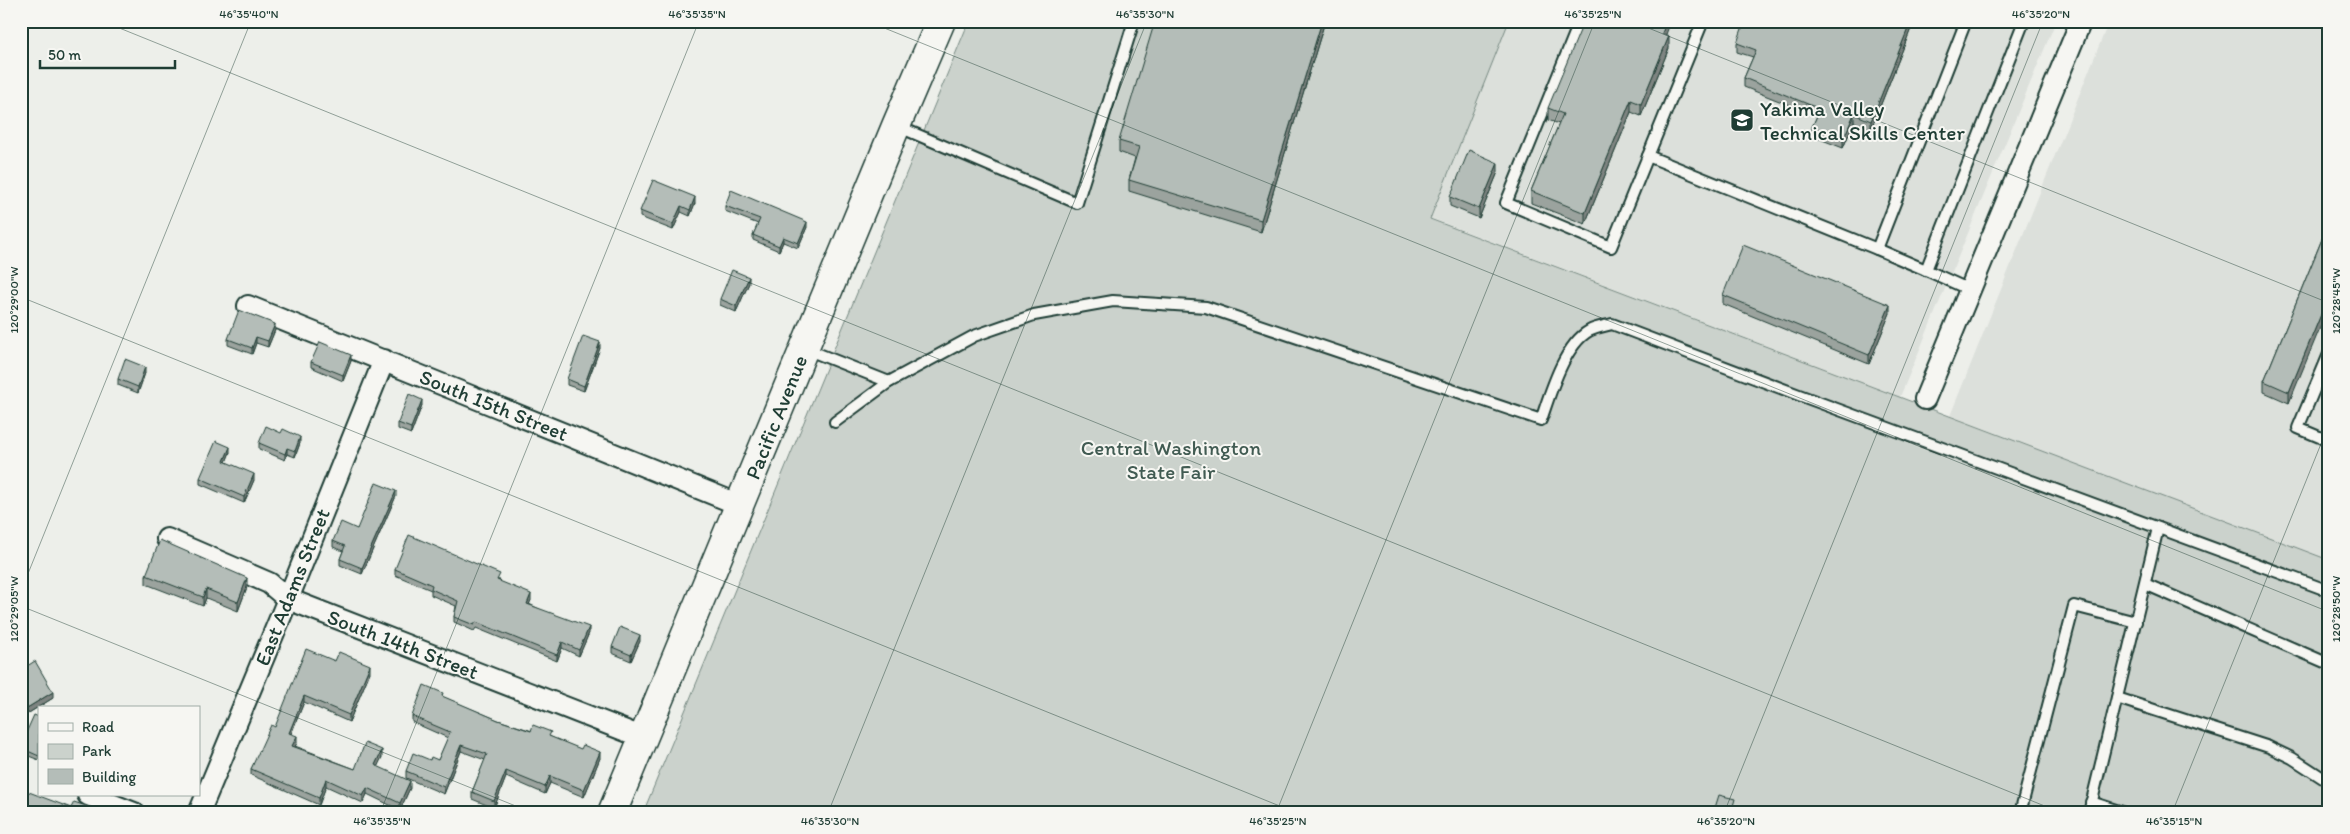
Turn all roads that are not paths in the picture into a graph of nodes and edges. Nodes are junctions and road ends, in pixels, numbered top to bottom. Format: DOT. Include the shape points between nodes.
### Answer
graph roads {
  1 [pos="941,21"];
  2 [pos="1134,21"];
  3 [pos="1580,21"];
  4 [pos="1703,21"];
  5 [pos="1966,21"];
  6 [pos="2024,21"];
  7 [pos="2081,21"];
  8 [pos="896,126"];
  9 [pos="1648,156"];
  10 [pos="1877,250"];
  11 [pos="1926,270"];
  12 [pos="1970,290"];
  13 [pos="248,306"];
  14 [pos="804,348"];
  15 [pos="2329,354"];
  16 [pos="384,360"];
  17 [pos="889,382"];
  18 [pos="1925,399"];
  19 [pos="835,422"];
  20 [pos="2329,441"];
  21 [pos="740,506"];
  22 [pos="2158,528"];
  23 [pos="167,539"];
  24 [pos="2145,584"];
  25 [pos="2329,591"];
  26 [pos="288,598"];
  27 [pos="2136,622"];
  28 [pos="2329,664"];
  29 [pos="2117,698"];
  30 [pos="644,738"];
  31 [pos="2329,782"];
  32 [pos="91,796"];
  33 [pos="2092,802"];
  34 [pos="134,813"];
  35 [pos="199,813"];
  36 [pos="612,813"];
  37 [pos="2020,813"];
  38 [pos="2089,813"];
  39 [pos="2126,813"];
  1 -- 8 [label="street, Pacific Avenue"];
  2 -- 8 [label="lane" via="1077,203"];
  3 -- 9 [label="lane" via="1506,204 1611,247"];
  4 -- 9 [label="lane"];
  5 -- 10 [label="lane"];
  6 -- 11 [label="lane"];
  7 -- 12 [label="street"];
  8 -- 14 [label="street, Pacific Avenue"];
  9 -- 10 [label="lane"];
  10 -- 11 [label="lane"];
  11 -- 12 [label="lane"];
  12 -- 18 [label="street"];
  13 -- 16 [label="street, South 15th Street"];
  14 -- 17 [label="lane"];
  14 -- 21 [label="street, Pacific Avenue"];
  15 -- 20 [label="lane" via="2298,428"];
  16 -- 21 [label="street, South 15th Street"];
  16 -- 26 [label="street, East Adams Street"];
  17 -- 19 [label="lane"];
  17 -- 22 [label="lane" via="974,336 1034,315 1113,301 1206,307 1541,420 1566,355 1588,331 1612,324"];
  21 -- 30 [label="street, Pacific Avenue"];
  22 -- 24 [label="lane"];
  22 -- 25 [label="lane"];
  23 -- 26 [label="street, South 14th Street" via="268,583"];
  24 -- 27 [label="lane"];
  24 -- 28 [label="lane"];
  26 -- 30 [label="street, South 14th Street"];
  26 -- 35 [label="street, East Adams Street"];
  27 -- 29 [label="lane"];
  27 -- 37 [label="lane" via="2074,606"];
  29 -- 31 [label="lane" via="2269,747"];
  29 -- 33 [label="lane"];
  30 -- 36 [label="street, Pacific Avenue"];
  32 -- 34 [label="street"];
  33 -- 38 [label="lane"];
  33 -- 39 [label="lane"];
}
